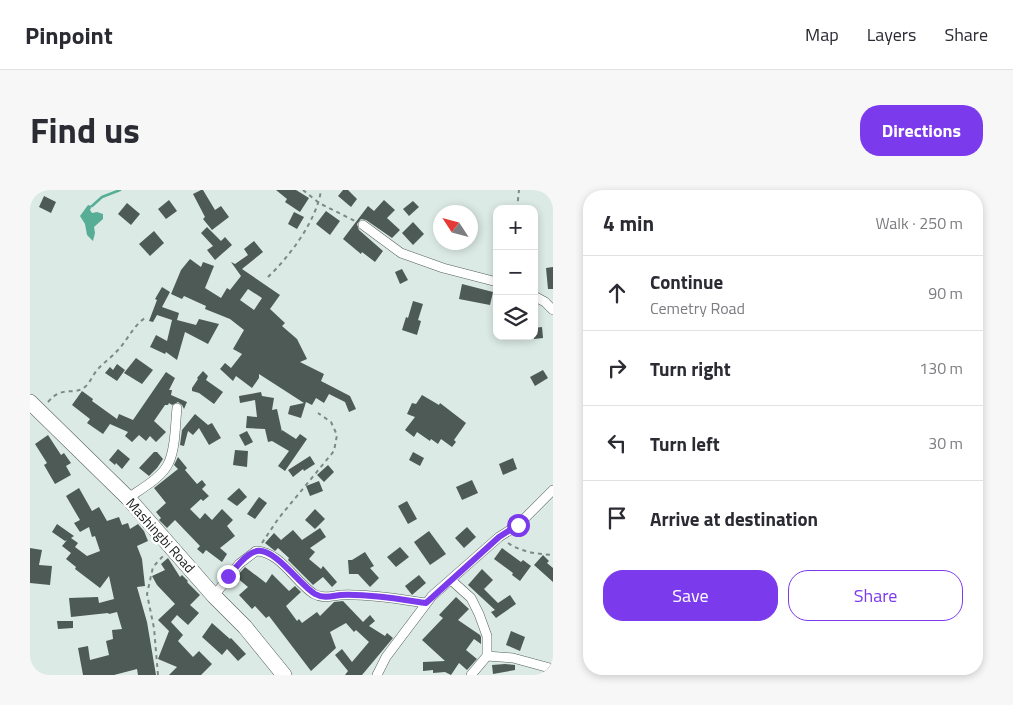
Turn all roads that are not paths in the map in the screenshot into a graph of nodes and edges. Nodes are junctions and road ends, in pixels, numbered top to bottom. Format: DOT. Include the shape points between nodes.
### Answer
graph roads {
  1 [pos="363,225"];
  2 [pos="493,281"];
  3 [pos="538,298"];
  4 [pos="553,310"];
  5 [pos="35,407"];
  6 [pos="177,408"];
  7 [pos="553,490"];
  8 [pos="128,498"];
  9 [pos="451,580"];
  10 [pos="214,596"];
  11 [pos="426,603"];
  12 [pos="487,656"];
  13 [pos="553,668"];
  14 [pos="284,675"];
  15 [pos="377,675"];
  16 [pos="471,675"];
  1 -- 2 [label="street" via="401,253"];
  3 -- 4 [label="street"];
  5 -- 8 [label="main road, Mashingbi Road"];
  6 -- 8 [label="street" via="169,464 154,481"];
  7 -- 9 [label="street" via="518,525 499,537"];
  8 -- 10 [label="main road, Mashingbi Road"];
  9 -- 11 [label="street"];
  9 -- 12 [label="street" via="471,598 479,614 488,636"];
  10 -- 11 [label="street" via="239,564 256,551 263,551 304,586 324,597 356,595"];
  10 -- 14 [label="main road, Mashingbi Road" via="245,627"];
  11 -- 15 [label="street" via="386,657"];
  12 -- 13 [label="street" via="513,658"];
  12 -- 16 [label="street"];
}
